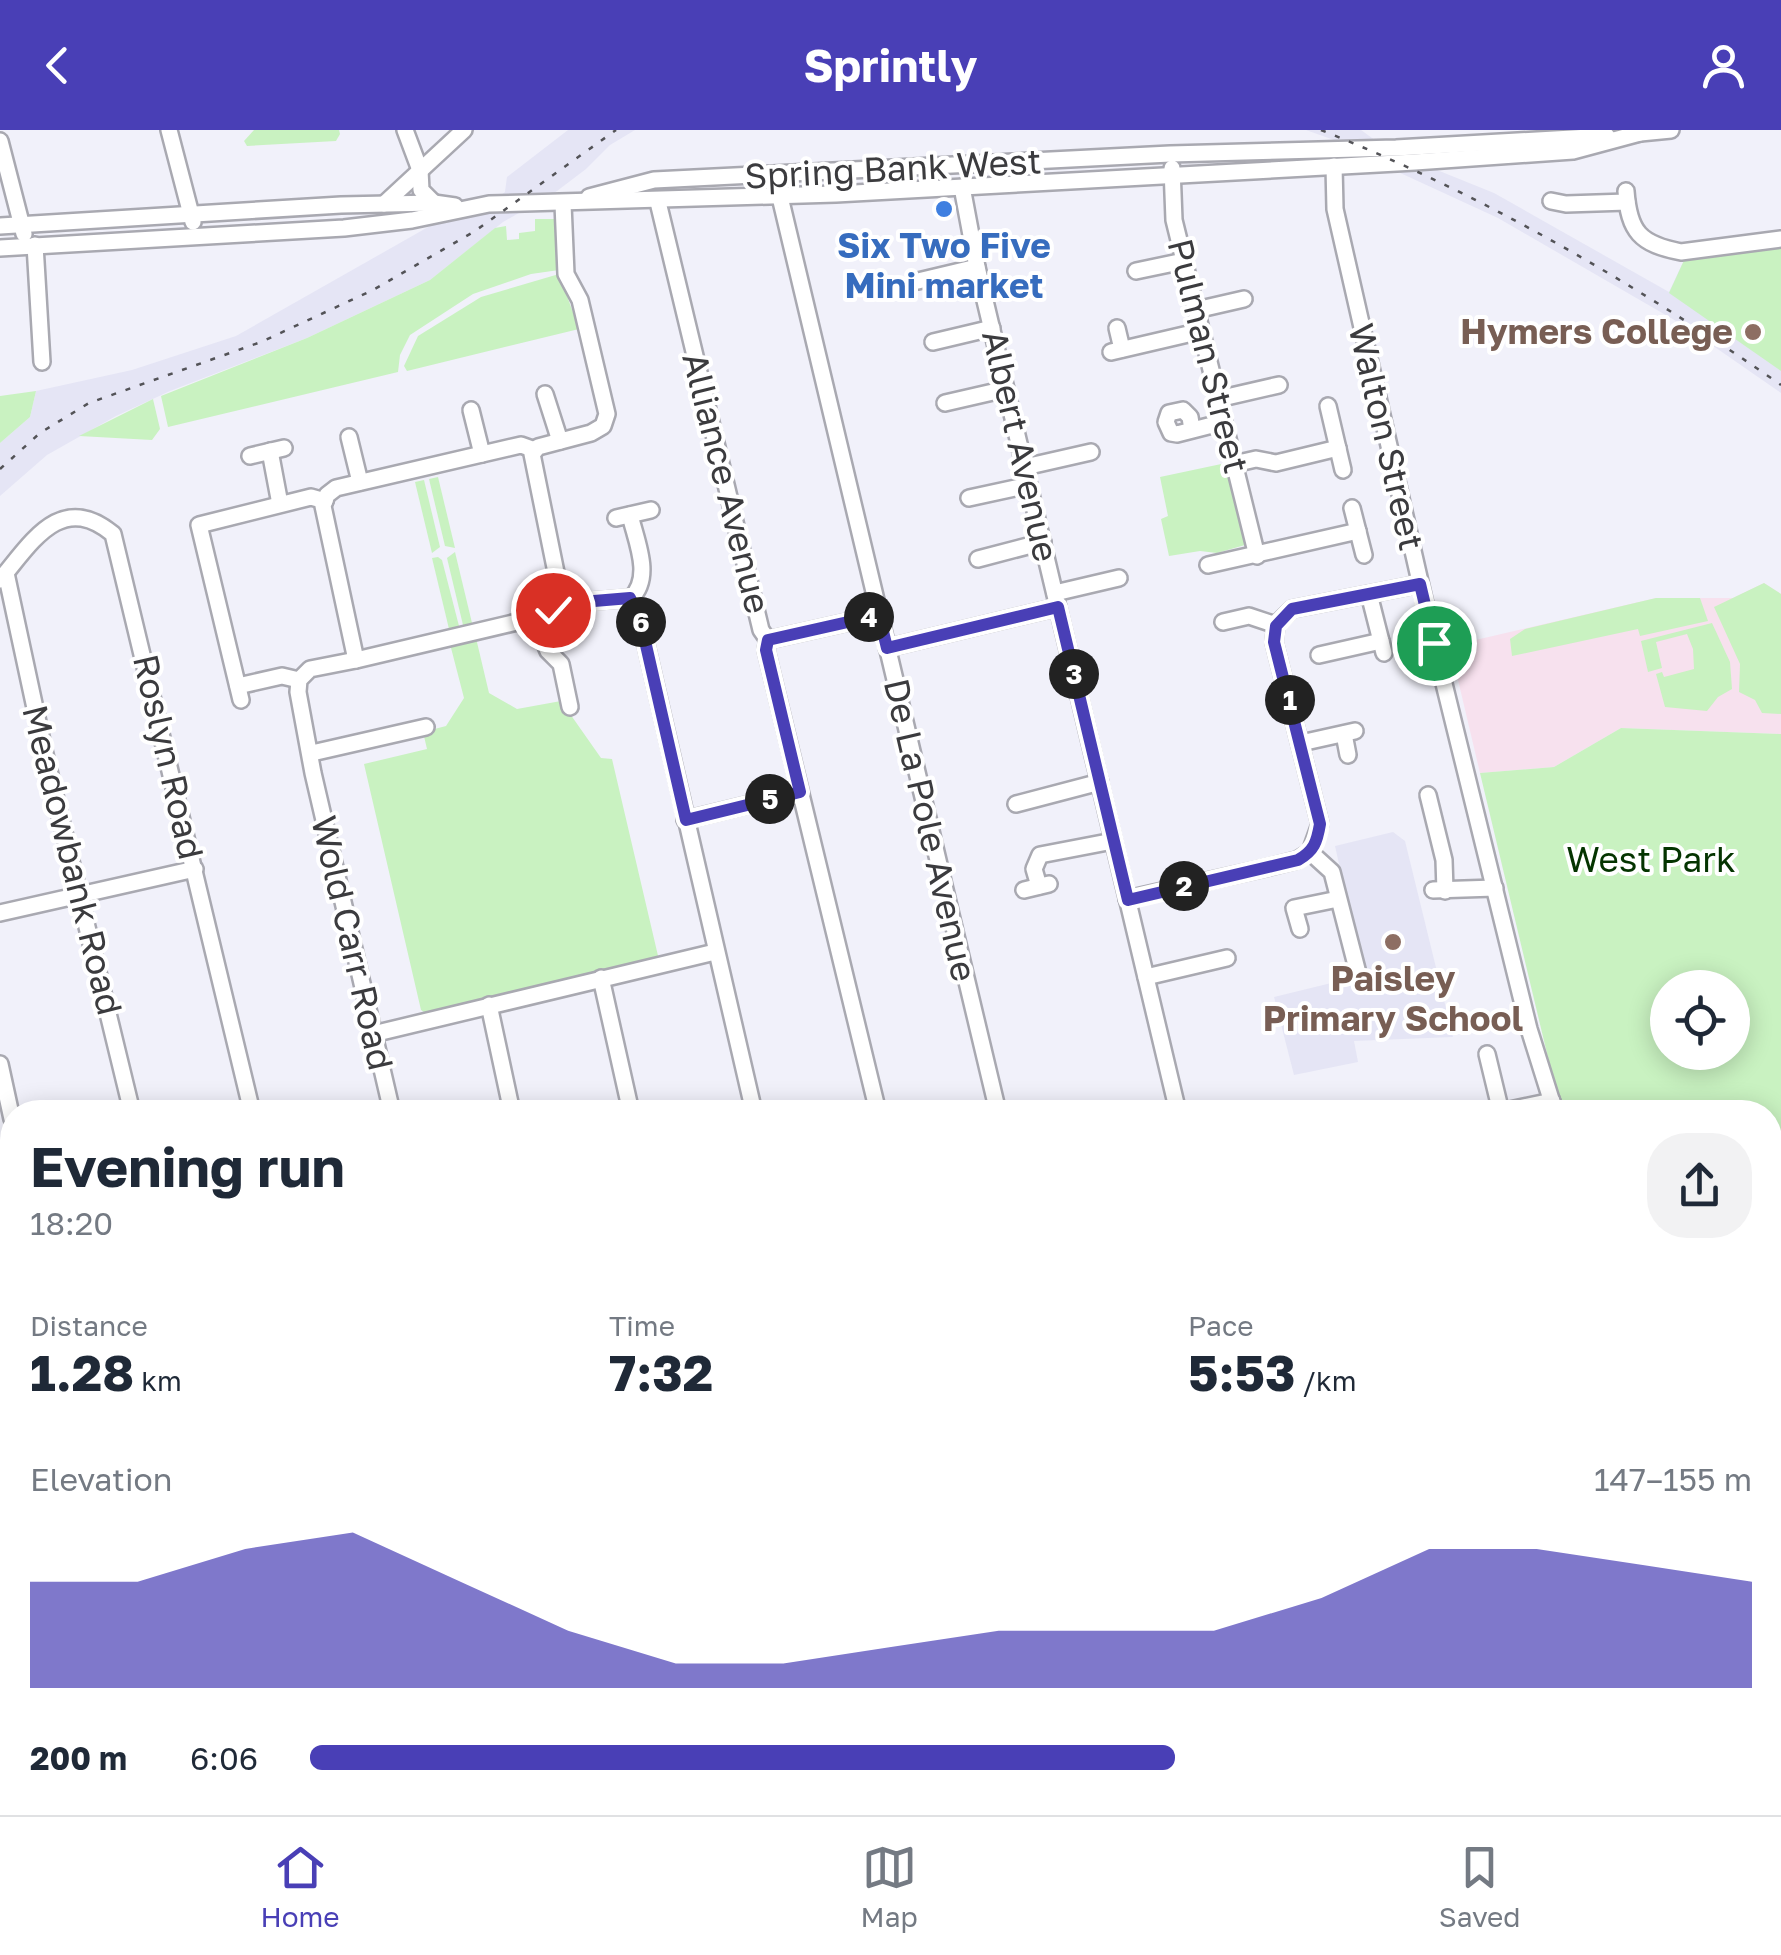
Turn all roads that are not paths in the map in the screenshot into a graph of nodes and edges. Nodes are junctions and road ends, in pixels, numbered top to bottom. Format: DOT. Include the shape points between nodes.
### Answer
graph roads {
  1 [pos="169,130"];
  2 [pos="406,130"];
  3 [pos="464,130"];
  4 [pos="1671,130"];
  5 [pos="1580,139"];
  6 [pos="0,141"];
  7 [pos="1253,152"];
  8 [pos="1170,154"];
  9 [pos="1334,166"];
  10 [pos="420,170"];
  11 [pos="1173,176"];
  12 [pos="962,188"];
  13 [pos="780,196"];
  14 [pos="1547,199"];
  15 [pos="658,202"];
  16 [pos="434,203"];
  17 [pos="384,204"];
  18 [pos="566,204"];
  19 [pos="464,208"];
  20 [pos="193,214"];
  21 [pos="22,225"];
  22 [pos="0,226"];
  23 [pos="194,236"];
  24 [pos="1781,240"];
  25 [pos="31,246"];
  26 [pos="0,248"];
  27 [pos="1184,261"];
  28 [pos="1143,264"];
  29 [pos="978,268"];
  30 [pos="918,281"];
  31 [pos="1238,306"];
  32 [pos="1196,310"];
  33 [pos="992,328"];
  34 [pos="1117,328"];
  35 [pos="1201,331"];
  36 [pos="933,342"];
  37 [pos="42,362"];
  38 [pos="1006,389"];
  39 [pos="1274,391"];
  40 [pos="542,395"];
  41 [pos="1218,399"];
  42 [pos="945,403"];
  43 [pos="1328,406"];
  44 [pos="471,410"];
  45 [pos="1224,422"];
  46 [pos="1192,430"];
  47 [pos="349,437"];
  48 [pos="560,441"];
  49 [pos="1338,448"];
  50 [pos="535,450"];
  51 [pos="1091,452"];
  52 [pos="482,454"];
  53 [pos="250,456"];
  54 [pos="1234,464"];
  55 [pos="1025,467"];
  56 [pos="1343,470"];
  57 [pos="360,482"];
  58 [pos="1029,485"];
  59 [pos="970,498"];
  60 [pos="325,502"];
  61 [pos="280,504"];
  62 [pos="1352,508"];
  63 [pos="651,510"];
  64 [pos="1358,531"];
  65 [pos="1043,542"];
  66 [pos="1364,555"];
  67 [pos="1257,556"];
  68 [pos="978,558"];
  69 [pos="1208,565"];
  70 [pos="3,576"];
  71 [pos="1113,584"];
  72 [pos="1420,584"];
  73 [pos="1370,594"];
  74 [pos="561,597"];
  75 [pos="630,598"];
  76 [pos="1056,600"];
  77 [pos="1230,603"];
  78 [pos="6,605"];
  79 [pos="879,615"];
  80 [pos="534,618"];
  81 [pos="1276,626"];
  82 [pos="768,640"];
  83 [pos="887,648"];
  84 [pos="1319,656"];
  85 [pos="356,660"];
  86 [pos="299,680"];
  87 [pos="570,707"];
  88 [pos="426,727"];
  89 [pos="1301,743"];
  90 [pos="312,753"];
  91 [pos="1348,755"];
  92 [pos="1100,782"];
  93 [pos="800,792"];
  94 [pos="1016,804"];
  95 [pos="1426,805"];
  96 [pos="686,820"];
  97 [pos="1114,840"];
  98 [pos="1310,852"];
  99 [pos="194,869"];
  100 [pos="1038,887"];
  101 [pos="1496,888"];
  102 [pos="81,896"];
  103 [pos="1338,899"];
  104 [pos="1128,900"];
  105 [pos="0,912"];
  106 [pos="1300,928"];
  107 [pos="715,952"];
  108 [pos="1227,958"];
  109 [pos="1358,973"];
  110 [pos="1146,977"];
  111 [pos="601,978"];
  112 [pos="488,1006"];
  113 [pos="373,1034"];
  114 [pos="1488,1054"];
  115 [pos="0,1064"];
  116 [pos="8,1100"];
  117 [pos="129,1100"];
  118 [pos="249,1100"];
  119 [pos="389,1100"];
  120 [pos="509,1100"];
  121 [pos="628,1100"];
  122 [pos="751,1100"];
  123 [pos="875,1100"];
  124 [pos="995,1100"];
  125 [pos="1175,1100"];
  126 [pos="1498,1100"];
  127 [pos="1552,1100"];
  1 -- 20 [label="street"];
  2 -- 10 [label="street"];
  3 -- 10 [label="street"];
  4 -- 5 [label="street, Spring Bank West"];
  5 -- 7 [label="street, Spring Bank West"];
  5 -- 9 [label="street, Spring Bank West"];
  6 -- 21 [label="street"];
  7 -- 8 [label="street, Spring Bank West"];
  7 -- 9 [label="street" via="1327,158"];
  8 -- 11 [label="street, Pulman Street"];
  8 -- 18 [label="street, Spring Bank West" via="654,180"];
  9 -- 11 [label="street, Spring Bank West"];
  9 -- 72 [label="street, Walton Street" via="1335,209"];
  10 -- 16 [label="street" via="422,190"];
  10 -- 17 [label="street"];
  11 -- 12 [label="street, Spring Bank West"];
  11 -- 27 [label="street, Pulman Street"];
  12 -- 13 [label="street, Spring Bank West"];
  12 -- 29 [label="street, Albert Avenue"];
  13 -- 15 [label="street, Spring Bank West"];
  13 -- 79 [label="street, De La Pole Avenue"];
  14 -- 24 [label="street" via="1566,204 1626,196 1635,231 1680,252"];
  15 -- 18 [label="street, Spring Bank West"];
  15 -- 82 [label="street, Alliance Avenue"];
  16 -- 17 [label="street, Spring Bank West"];
  16 -- 19 [label="street, Spring Bank West"];
  17 -- 20 [label="street, Spring Bank West"];
  18 -- 19 [label="street, Spring Bank West"];
  18 -- 48 [label="street" via="566,274 580,300 607,414 591,434"];
  19 -- 23 [label="street, Spring Bank West" via="344,228"];
  20 -- 21 [label="street, Spring Bank West"];
  20 -- 23 [label="street"];
  21 -- 22 [label="street, Spring Bank West"];
  21 -- 25 [label="street"];
  23 -- 25 [label="street, Spring Bank West"];
  25 -- 26 [label="street, Spring Bank West"];
  25 -- 37 [label="street"];
  27 -- 28 [label="street"];
  27 -- 32 [label="street, Pulman Street"];
  29 -- 30 [label="street"];
  29 -- 33 [label="street, Albert Avenue"];
  31 -- 32 [label="street"];
  32 -- 35 [label="street, Pulman Street"];
  33 -- 36 [label="street"];
  33 -- 38 [label="street, Albert Avenue"];
  34 -- 35 [label="street" via="1117,350"];
  35 -- 41 [label="street, Pulman Street"];
  38 -- 42 [label="street"];
  38 -- 55 [label="street, Albert Avenue"];
  39 -- 41 [label="street"];
  40 -- 48 [label="street"];
  41 -- 45 [label="street, Pulman Street"];
  43 -- 49 [label="street"];
  44 -- 52 [label="street"];
  45 -- 46 [label="street"];
  45 -- 54 [label="street, Pulman Street"];
  47 -- 57 [label="street"];
  48 -- 50 [label="street"];
  49 -- 54 [label="street" via="1276,463"];
  49 -- 56 [label="street"];
  50 -- 52 [label="street" via="522,445"];
  50 -- 74 [label="street"];
  51 -- 55 [label="street"];
  52 -- 57 [label="street"];
  53 -- 61 [label="street" via="277,449"];
  54 -- 67 [label="street, Pulman Street"];
  55 -- 58 [label="street, Albert Avenue"];
  57 -- 60 [label="street" via="336,488"];
  58 -- 59 [label="street"];
  58 -- 65 [label="street, Albert Avenue"];
  60 -- 61 [label="street" via="310,497"];
  60 -- 85 [label="street"];
  61 -- 86 [label="street" via="199,525 239,693 282,676"];
  62 -- 64 [label="street"];
  63 -- 75 [label="street" via="623,516 643,573"];
  64 -- 66 [label="street"];
  64 -- 67 [label="street"];
  65 -- 68 [label="street"];
  65 -- 76 [label="street, Albert Avenue"];
  67 -- 69 [label="street"];
  70 -- 78 [label="street, Meadowbank Road"];
  70 -- 99 [label="street, Roslyn Road" via="52,523 92,520 113,534"];
  71 -- 76 [label="street"];
  72 -- 73 [label="street"];
  72 -- 101 [label="street, Walton Street"];
  73 -- 81 [label="street" via="1292,609"];
  73 -- 84 [label="street" via="1382,647"];
  74 -- 75 [label="street"];
  74 -- 80 [label="street" via="553,610"];
  75 -- 96 [label="street"];
  76 -- 83 [label="street"];
  76 -- 92 [label="street, Albert Avenue"];
  77 -- 81 [label="street" via="1229,621 1249,616"];
  78 -- 102 [label="street, Meadowbank Road"];
  79 -- 82 [label="street"];
  79 -- 83 [label="street, De La Pole Avenue"];
  80 -- 85 [label="street"];
  80 -- 87 [label="street" via="561,664"];
  81 -- 89 [label="street" via="1274,642"];
  82 -- 93 [label="street, Alliance Avenue"];
  83 -- 124 [label="street, De La Pole Avenue"];
  85 -- 86 [label="street" via="310,669"];
  86 -- 90 [label="street, Wold Carr Road"];
  88 -- 90 [label="street"];
  89 -- 91 [label="street" via="1350,733"];
  89 -- 98 [label="street" via="1320,824"];
  90 -- 113 [label="street, Wold Carr Road"];
  92 -- 94 [label="street"];
  92 -- 97 [label="street, Albert Avenue"];
  93 -- 96 [label="street"];
  93 -- 123 [label="street, Alliance Avenue"];
  95 -- 101 [label="street" via="1444,860 1439,890"];
  96 -- 107 [label="street"];
  97 -- 100 [label="street" via="1040,855 1034,869"];
  97 -- 104 [label="street, Albert Avenue"];
  98 -- 103 [label="street" via="1332,872"];
  98 -- 104 [label="street"];
  99 -- 102 [label="street"];
  99 -- 118 [label="street, Roslyn Road"];
  101 -- 127 [label="street, Walton Street"];
  102 -- 105 [label="street"];
  102 -- 117 [label="street, Meadowbank Road"];
  103 -- 106 [label="street" via="1294,908"];
  103 -- 109 [label="street"];
  104 -- 110 [label="street, Albert Avenue"];
  107 -- 111 [label="street"];
  107 -- 122 [label="street"];
  108 -- 110 [label="street"];
  110 -- 125 [label="street, Albert Avenue"];
  111 -- 112 [label="street"];
  111 -- 121 [label="street"];
  112 -- 113 [label="street"];
  112 -- 120 [label="street"];
  113 -- 119 [label="street, Wold Carr Road"];
  114 -- 126 [label="street"];
  115 -- 116 [label="street"];
}
